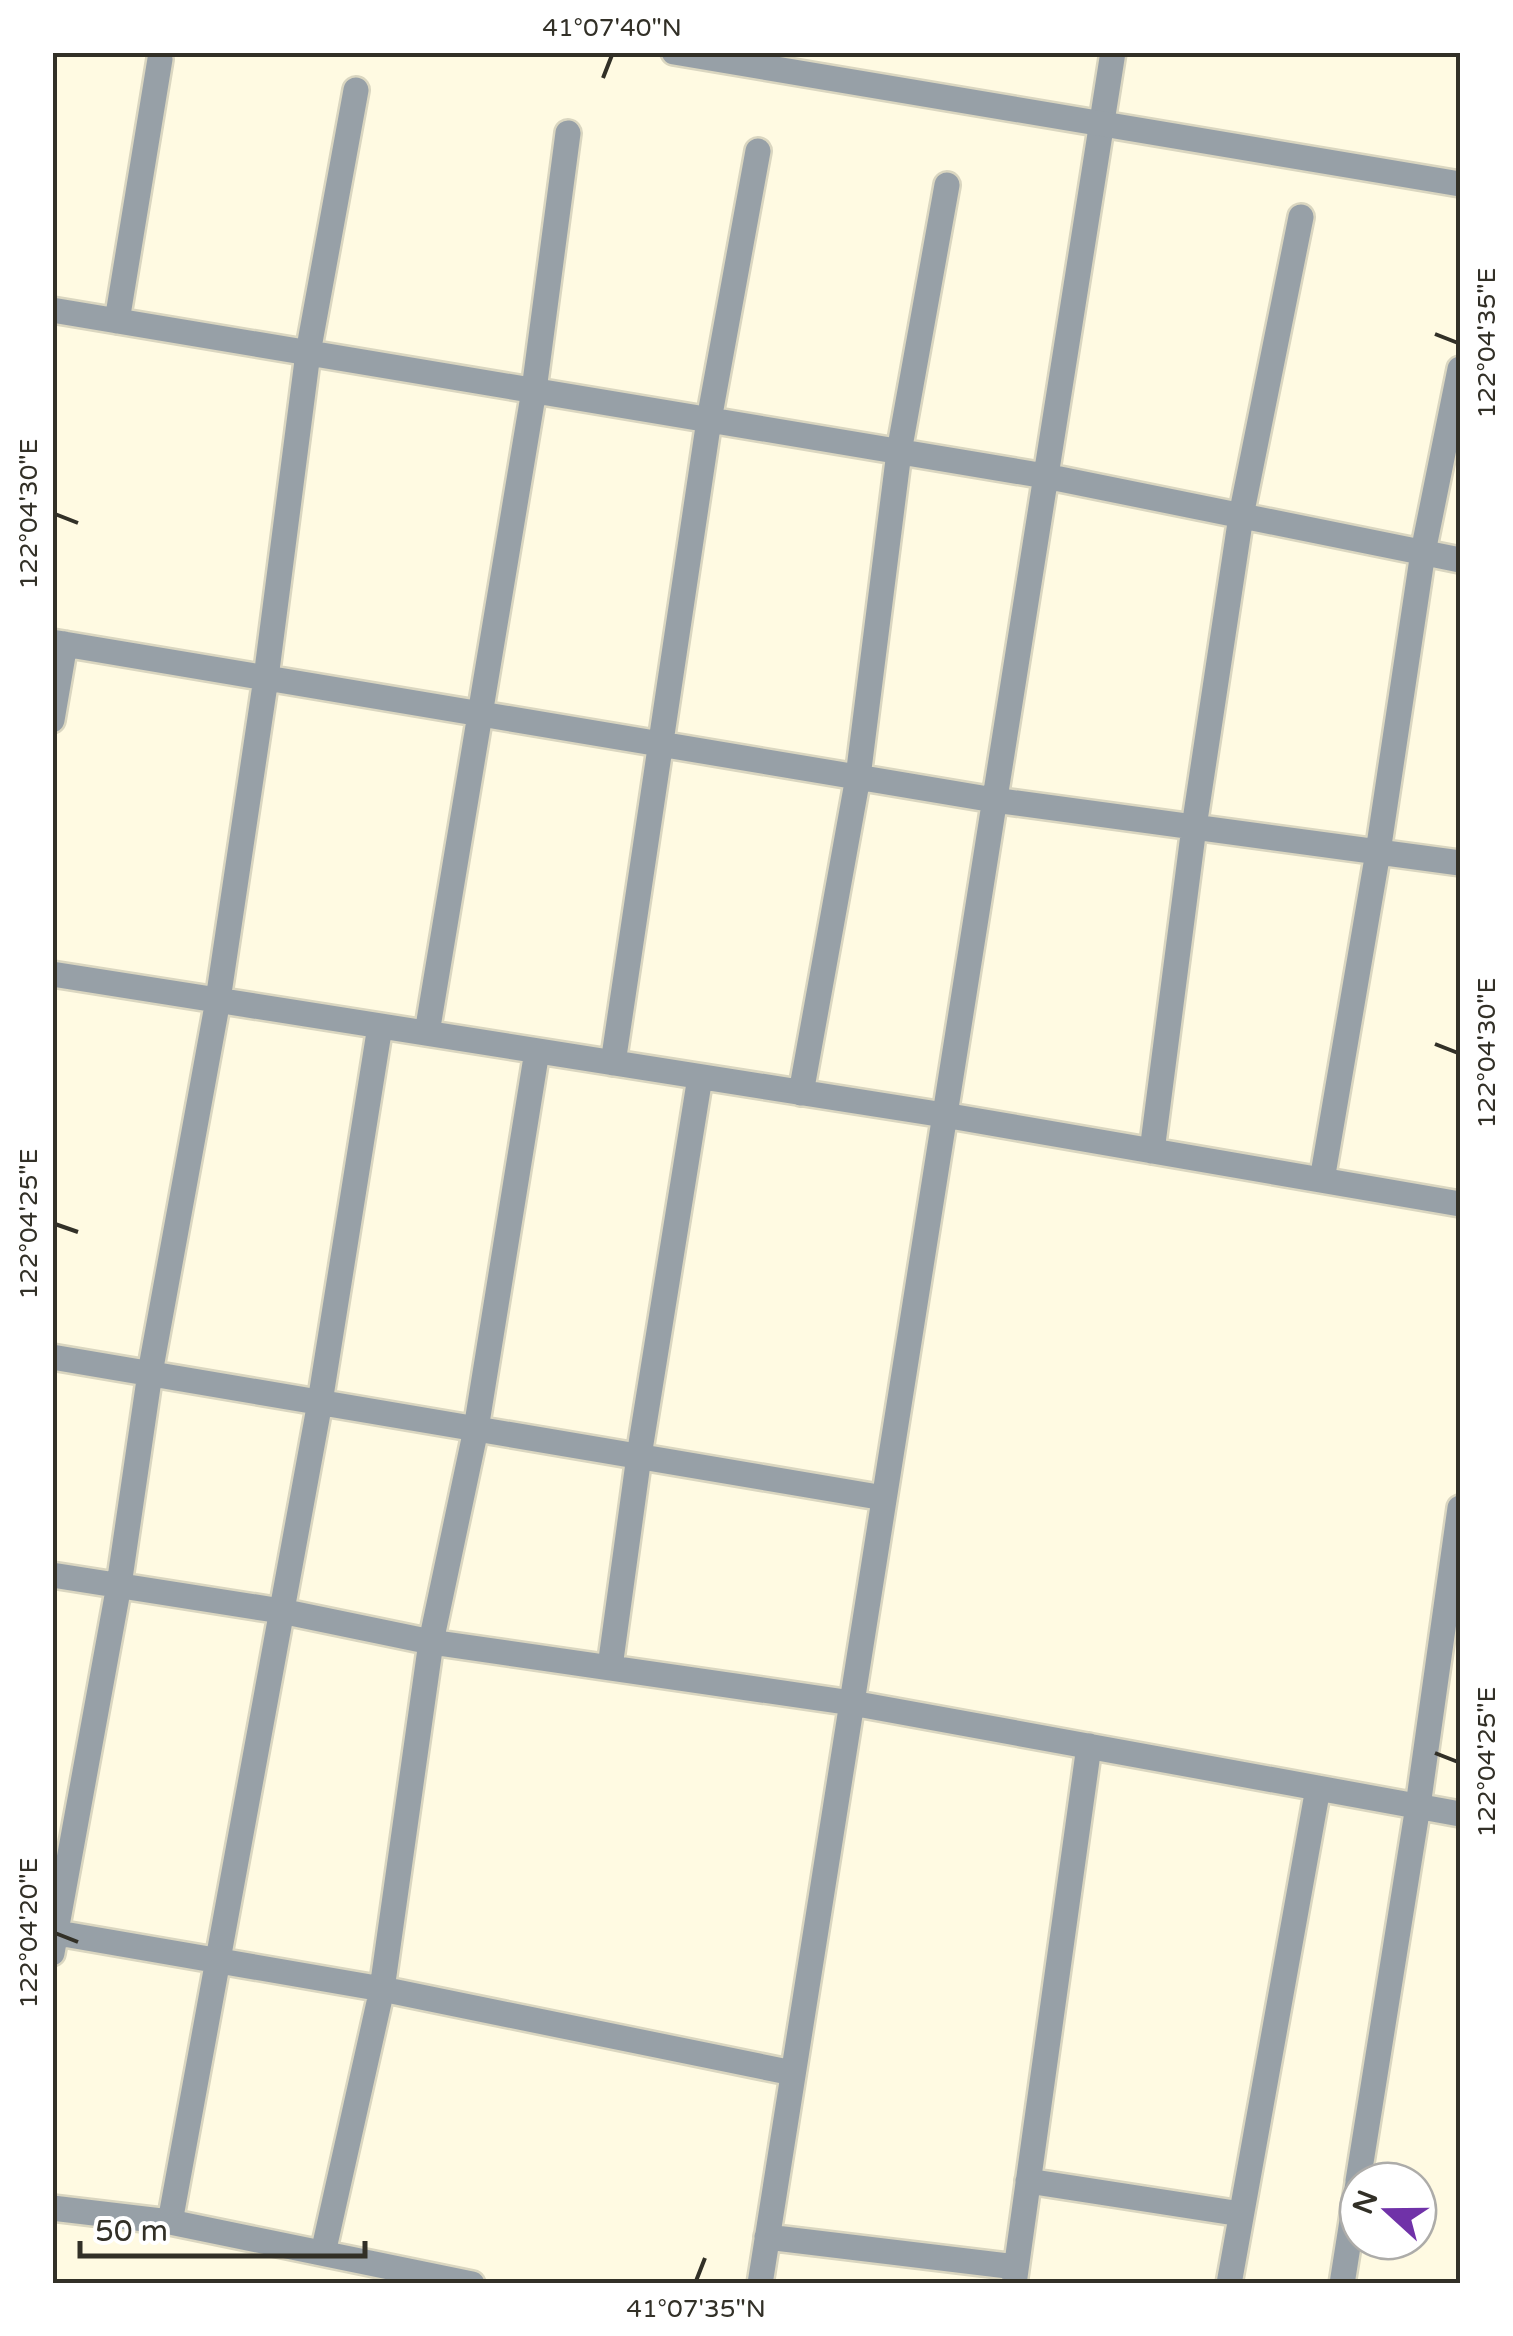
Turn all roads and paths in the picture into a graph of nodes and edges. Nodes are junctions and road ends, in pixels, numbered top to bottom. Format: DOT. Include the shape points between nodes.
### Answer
graph roads {
  1 [pos="674,52"];
  2 [pos="1113,52"];
  3 [pos="160,59"];
  4 [pos="356,90"];
  5 [pos="1100,124"];
  6 [pos="568,133"];
  7 [pos="758,151"];
  8 [pos="1460,184"];
  9 [pos="947,185"];
  10 [pos="1301,217"];
  11 [pos="52,310"];
  12 [pos="117,321"];
  13 [pos="308,353"];
  14 [pos="1460,369"];
  15 [pos="534,390"];
  16 [pos="709,420"];
  17 [pos="899,452"];
  18 [pos="1044,476"];
  19 [pos="1241,516"];
  20 [pos="1423,552"];
  21 [pos="1460,560"];
  22 [pos="58,643"];
  23 [pos="266,678"];
  24 [pos="481,714"];
  25 [pos="52,720"];
  26 [pos="661,744"];
  27 [pos="858,777"];
  28 [pos="994,800"];
  29 [pos="1194,827"];
  30 [pos="1378,852"];
  31 [pos="1460,863"];
  32 [pos="52,974"];
  33 [pos="218,1000"];
  34 [pos="380,1026"];
  35 [pos="427,1034"];
  36 [pos="537,1051"];
  37 [pos="613,1063"];
  38 [pos="700,1077"];
  39 [pos="801,1092"];
  40 [pos="944,1115"];
  41 [pos="1152,1151"];
  42 [pos="1322,1180"];
  43 [pos="1460,1204"];
  44 [pos="52,1357"];
  45 [pos="150,1373"];
  46 [pos="320,1402"];
  47 [pos="476,1429"];
  48 [pos="639,1456"];
  49 [pos="884,1498"];
  50 [pos="1460,1508"];
  51 [pos="52,1574"];
  52 [pos="119,1585"];
  53 [pos="281,1611"];
  54 [pos="431,1642"];
  55 [pos="610,1668"];
  56 [pos="852,1702"];
  57 [pos="1089,1746"];
  58 [pos="1318,1788"];
  59 [pos="1418,1806"];
  60 [pos="1460,1814"];
  61 [pos="54,1939"];
  62 [pos="220,1960"];
  63 [pos="382,1989"];
  64 [pos="793,2072"];
  65 [pos="1361,2161"];
  66 [pos="1028,2182"];
  67 [pos="52,2208"];
  68 [pos="1241,2214"];
  69 [pos="170,2222"];
  70 [pos="767,2237"];
  71 [pos="323,2253"];
  72 [pos="1015,2275"];
  73 [pos="472,2284"];
  74 [pos="760,2284"];
  75 [pos="1228,2284"];
  1 -- 5 [label="street"];
  2 -- 5 [label="street"];
  3 -- 12 [label="street"];
  4 -- 13 [label="street"];
  5 -- 8 [label="street"];
  5 -- 18 [label="street"];
  6 -- 15 [label="street"];
  7 -- 16 [label="street"];
  9 -- 17 [label="street"];
  10 -- 19 [label="street"];
  11 -- 12 [label="street"];
  12 -- 13 [label="street"];
  13 -- 15 [label="street"];
  13 -- 23 [label="street"];
  14 -- 20 [label="street"];
  15 -- 16 [label="street"];
  15 -- 24 [label="street"];
  16 -- 17 [label="street"];
  16 -- 26 [label="street"];
  17 -- 18 [label="street"];
  17 -- 27 [label="street"];
  18 -- 19 [label="street"];
  18 -- 28 [label="street"];
  19 -- 20 [label="street"];
  19 -- 29 [label="street"];
  20 -- 21 [label="street"];
  20 -- 30 [label="street"];
  22 -- 23 [label="street"];
  22 -- 25 [label="street"];
  23 -- 24 [label="street"];
  23 -- 33 [label="street"];
  24 -- 26 [label="street"];
  24 -- 35 [label="street"];
  26 -- 27 [label="street"];
  26 -- 37 [label="street"];
  27 -- 28 [label="street"];
  27 -- 39 [label="street"];
  28 -- 29 [label="street"];
  28 -- 40 [label="street"];
  29 -- 30 [label="street"];
  29 -- 41 [label="street"];
  30 -- 31 [label="street"];
  30 -- 42 [label="street"];
  32 -- 33 [label="street"];
  33 -- 34 [label="street"];
  33 -- 45 [label="street"];
  34 -- 35 [label="street"];
  34 -- 46 [label="street"];
  35 -- 36 [label="street"];
  36 -- 37 [label="street"];
  36 -- 47 [label="street"];
  37 -- 38 [label="street"];
  38 -- 39 [label="street"];
  38 -- 48 [label="street"];
  39 -- 40 [label="street"];
  40 -- 41 [label="street"];
  40 -- 49 [label="street"];
  41 -- 42 [label="street"];
  42 -- 43 [label="street"];
  44 -- 45 [label="street"];
  45 -- 46 [label="street"];
  45 -- 52 [label="street"];
  46 -- 47 [label="street"];
  46 -- 53 [label="street"];
  47 -- 48 [label="street"];
  47 -- 54 [label="street"];
  48 -- 49 [label="street"];
  48 -- 55 [label="street"];
  49 -- 56 [label="street"];
  50 -- 59 [label="street"];
  51 -- 52 [label="street"];
  52 -- 53 [label="street"];
  52 -- 61 [label="street"];
  53 -- 54 [label="street"];
  53 -- 62 [label="street"];
  54 -- 55 [label="street"];
  54 -- 63 [label="street"];
  55 -- 56 [label="street"];
  56 -- 57 [label="street"];
  56 -- 64 [label="street"];
  57 -- 58 [label="street"];
  57 -- 66 [label="street"];
  58 -- 59 [label="street"];
  58 -- 68 [label="street"];
  59 -- 60 [label="street"];
  59 -- 65 [label="street"];
  61 -- 62 [label="street"];
  62 -- 63 [label="street"];
  62 -- 69 [label="street"];
  63 -- 64 [label="street"];
  63 -- 71 [label="street"];
  64 -- 70 [label="street"];
  66 -- 68 [label="street"];
  66 -- 72 [label="street"];
  67 -- 69 [label="street"];
  68 -- 75 [label="street"];
  69 -- 71 [label="street"];
  70 -- 72 [label="street"];
  70 -- 74 [label="street"];
  71 -- 73 [label="street"];
}
